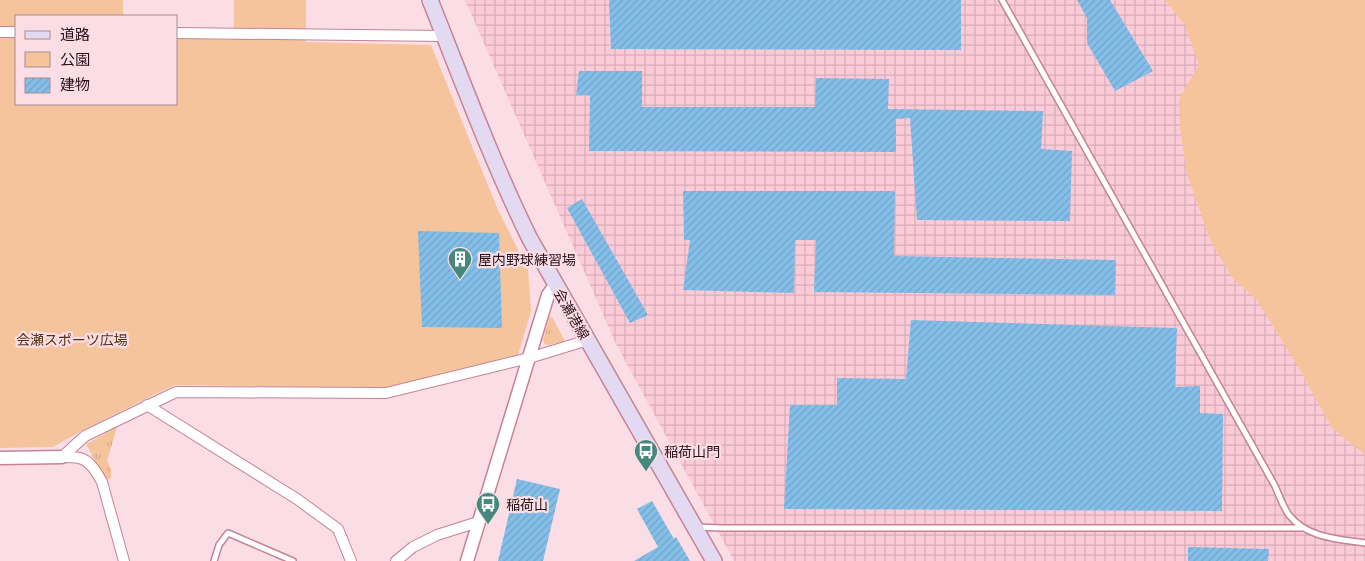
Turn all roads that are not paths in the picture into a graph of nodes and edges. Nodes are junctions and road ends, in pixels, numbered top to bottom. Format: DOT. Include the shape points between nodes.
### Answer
graph roads {
  1 [pos="430,0"];
  2 [pos="1002,0"];
  3 [pos="0,32"];
  4 [pos="15,32"];
  5 [pos="178,33"];
  6 [pos="445,36"];
  7 [pos="556,284"];
  8 [pos="588,340"];
  9 [pos="529,358"];
  10 [pos="147,406"];
  11 [pos="62,457"];
  12 [pos="0,458"];
  13 [pos="478,522"];
  14 [pos="694,527"];
  15 [pos="1304,528"];
  16 [pos="1365,543"];
  17 [pos="124,561"];
  18 [pos="214,561"];
  19 [pos="293,561"];
  20 [pos="351,561"];
  21 [pos="396,561"];
  22 [pos="466,561"];
  23 [pos="714,561"];
  1 -- 6 [label="main road, 会瀬港線"];
  2 -- 15 [label="lane" via="1289,515"];
  3 -- 4 [label="street"];
  5 -- 6 [label="street"];
  6 -- 7 [label="main road, 会瀬港線" via="514,206"];
  7 -- 8 [label="main road, 会瀬港線"];
  7 -- 9 [label="street" via="548,295"];
  8 -- 9 [label="street"];
  8 -- 14 [label="main road, 会瀬港線"];
  9 -- 10 [label="street" via="386,393 176,392"];
  9 -- 13 [label="street"];
  10 -- 11 [label="street" via="85,436"];
  10 -- 20 [label="street" via="297,499 338,529"];
  11 -- 12 [label="street"];
  11 -- 17 [label="street" via="80,458 89,463 102,482"];
  13 -- 21 [label="street" via="437,535 413,547"];
  13 -- 22 [label="street"];
  14 -- 15 [label="lane"];
  14 -- 23 [label="main road, 会瀬港線"];
  15 -- 16 [label="lane" via="1317,535"];
  18 -- 19 [label="lane" via="219,545 228,533"];
}
